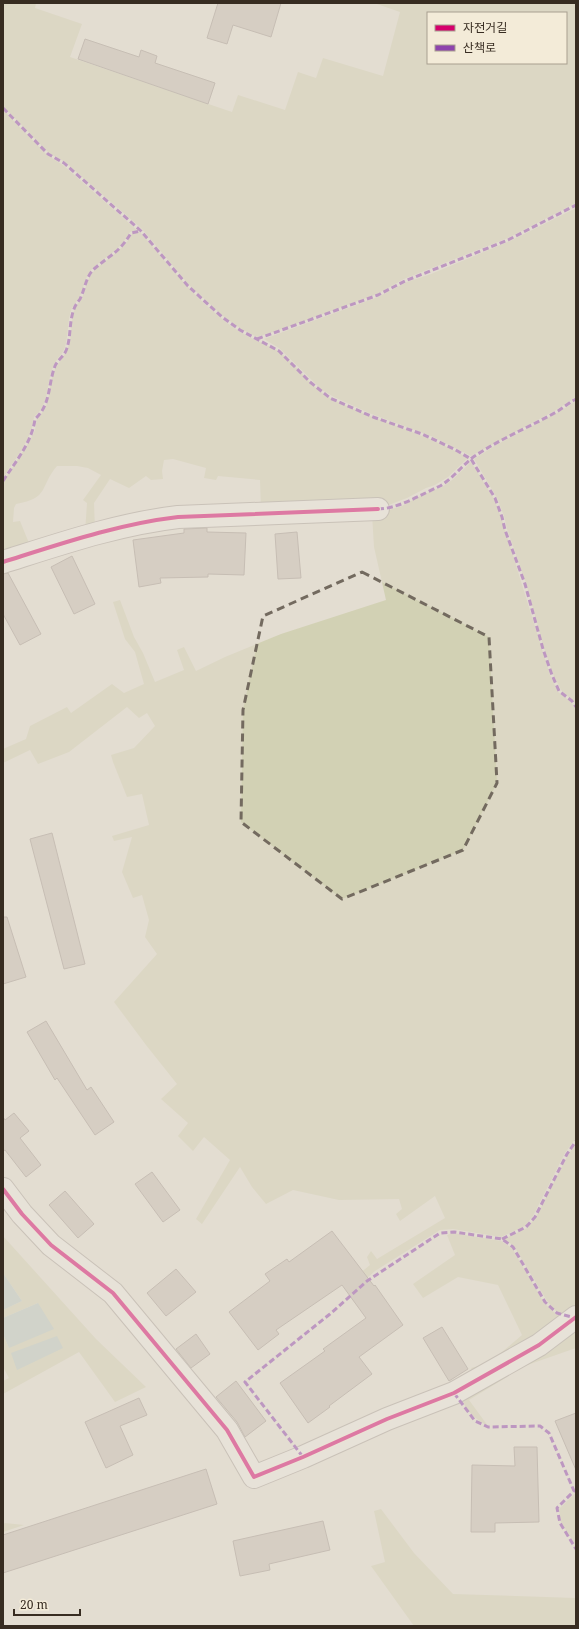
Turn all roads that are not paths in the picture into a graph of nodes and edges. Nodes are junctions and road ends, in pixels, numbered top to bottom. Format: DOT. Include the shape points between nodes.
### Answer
graph roads {
  1 [pos="378,509"];
  2 [pos="3,562"];
  3 [pos="3,1189"];
  4 [pos="576,1317"];
  1 -- 2 [label="street" via="151,520"];
  3 -- 4 [label="street" via="51,1245 113,1293 227,1430 254,1477 454,1393 538,1345"];
}
